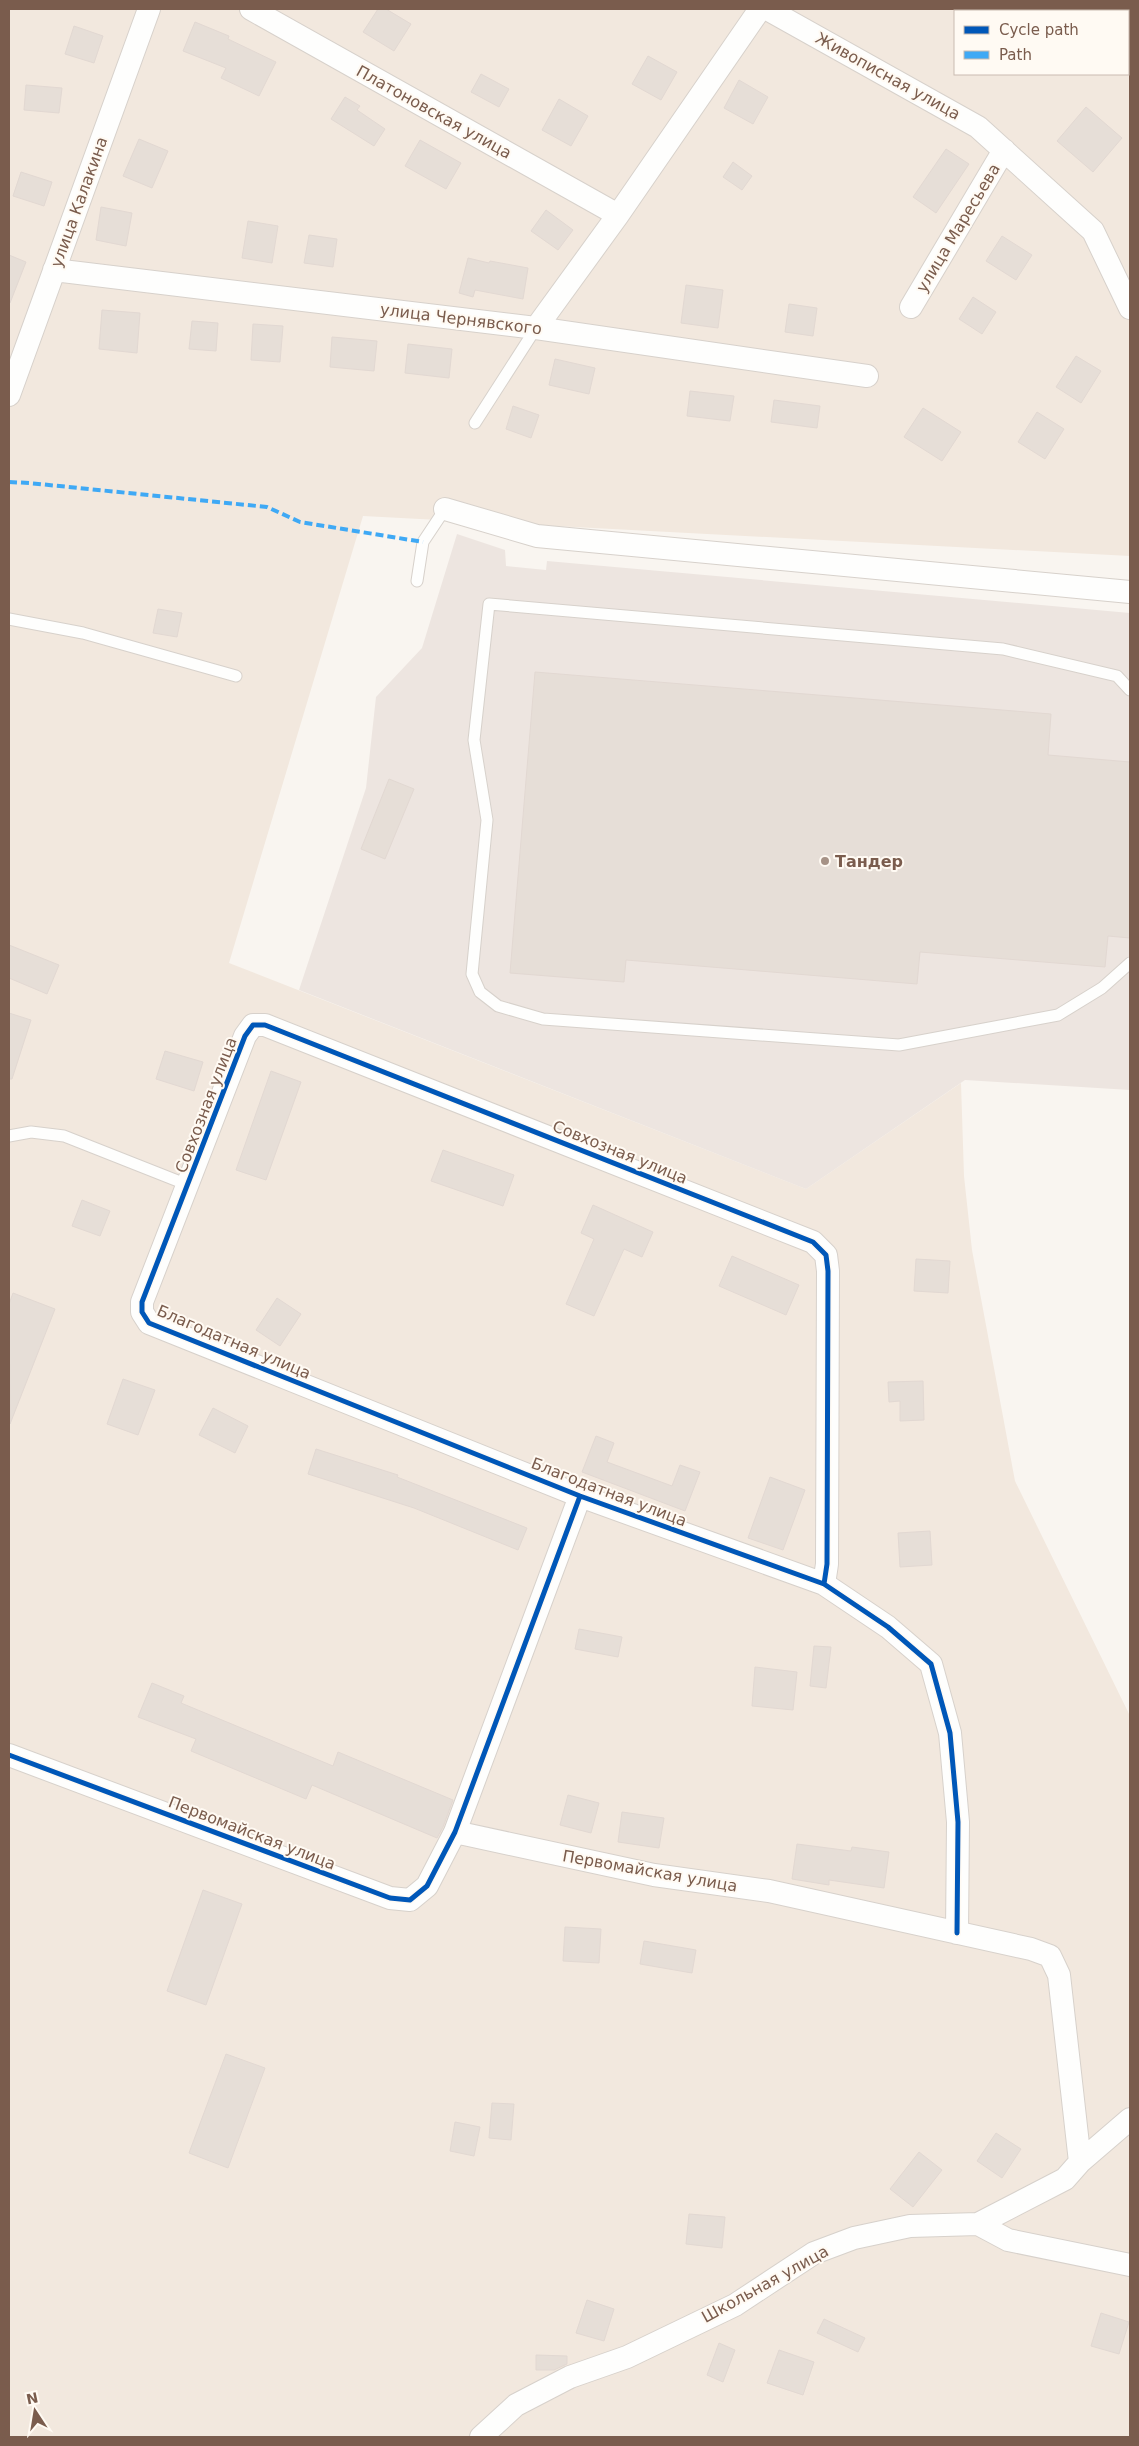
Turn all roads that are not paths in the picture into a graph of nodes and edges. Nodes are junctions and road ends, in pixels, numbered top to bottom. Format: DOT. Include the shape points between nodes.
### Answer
graph roads {
  1 [pos="148,9"];
  2 [pos="251,9"];
  3 [pos="760,9"];
  4 [pos="767,9"];
  5 [pos="1004,150"];
  6 [pos="618,215"];
  7 [pos="54,270"];
  8 [pos="912,307"];
  9 [pos="1130,308"];
  10 [pos="536,328"];
  11 [pos="867,376"];
  12 [pos="9,395"];
  13 [pos="476,423"];
  14 [pos="444,508"];
  15 [pos="417,581"];
  16 [pos="1130,592"];
  17 [pos="9,619"];
  18 [pos="236,676"];
  19 [pos="1130,690"];
  20 [pos="1130,963"];
  21 [pos="9,1136"];
  22 [pos="188,1185"];
  23 [pos="580,1496"];
  24 [pos="824,1584"];
  25 [pos="9,1755"];
  26 [pos="455,1832"];
  27 [pos="957,1933"];
  28 [pos="1130,2119"];
  29 [pos="1080,2162"];
  30 [pos="978,2224"];
  31 [pos="1130,2265"];
  32 [pos="482,2437"];
  1 -- 7 [label="street, улица Калакина"];
  2 -- 6 [label="street, Платоновская улица"];
  3 -- 6 [label="street"];
  4 -- 5 [label="street, Живописная улица" via="978,127"];
  5 -- 8 [label="street, улица Маресьева"];
  5 -- 9 [label="street, Живописная улица" via="1093,232"];
  6 -- 10 [label="street"];
  7 -- 10 [label="street, улица Чернявского"];
  7 -- 12 [label="street, улица Калакина"];
  10 -- 11 [label="street, улица Чернявского"];
  10 -- 13 [label="lane"];
  14 -- 15 [label="lane" via="423,542"];
  14 -- 16 [label="street" via="537,536"];
  17 -- 18 [label="lane" via="82,633"];
  19 -- 20 [label="lane" via="1118,676 1003,649 489,604 474,740 487,820 472,974 480,992 498,1006 543,1019 899,1045 1058,1016 1102,988"];
  21 -- 22 [label="lane" via="31,1132 64,1136"];
  22 -- 23 [label="street, Благодатная улица" via="142,1302 142,1312 150,1323"];
  22 -- 24 [label="street, Совхозная улица" via="245,1036 253,1025 265,1025 813,1242 826,1255 828,1271 828,1564"];
  23 -- 24 [label="street, Благодатная улица"];
  23 -- 26 [label="street"];
  24 -- 27 [label="street, Благодатная улица" via="888,1626 931,1664 951,1742 958,1822"];
  25 -- 26 [label="street, Первомайская улица" via="390,1898 410,1900 427,1886"];
  26 -- 27 [label="street, Первомайская улица" via="654,1875 768,1891"];
  27 -- 29 [label="street, Первомайская улица" via="1050,1956 1059,1975"];
  28 -- 29 [label="street"];
  29 -- 30 [label="street" via="1065,2179"];
  30 -- 31 [label="street, Школьная улица" via="1008,2240"];
  30 -- 32 [label="street, Школьная улица" via="910,2226 854,2238 814,2253 734,2305 627,2357 570,2377 516,2405"];
}
